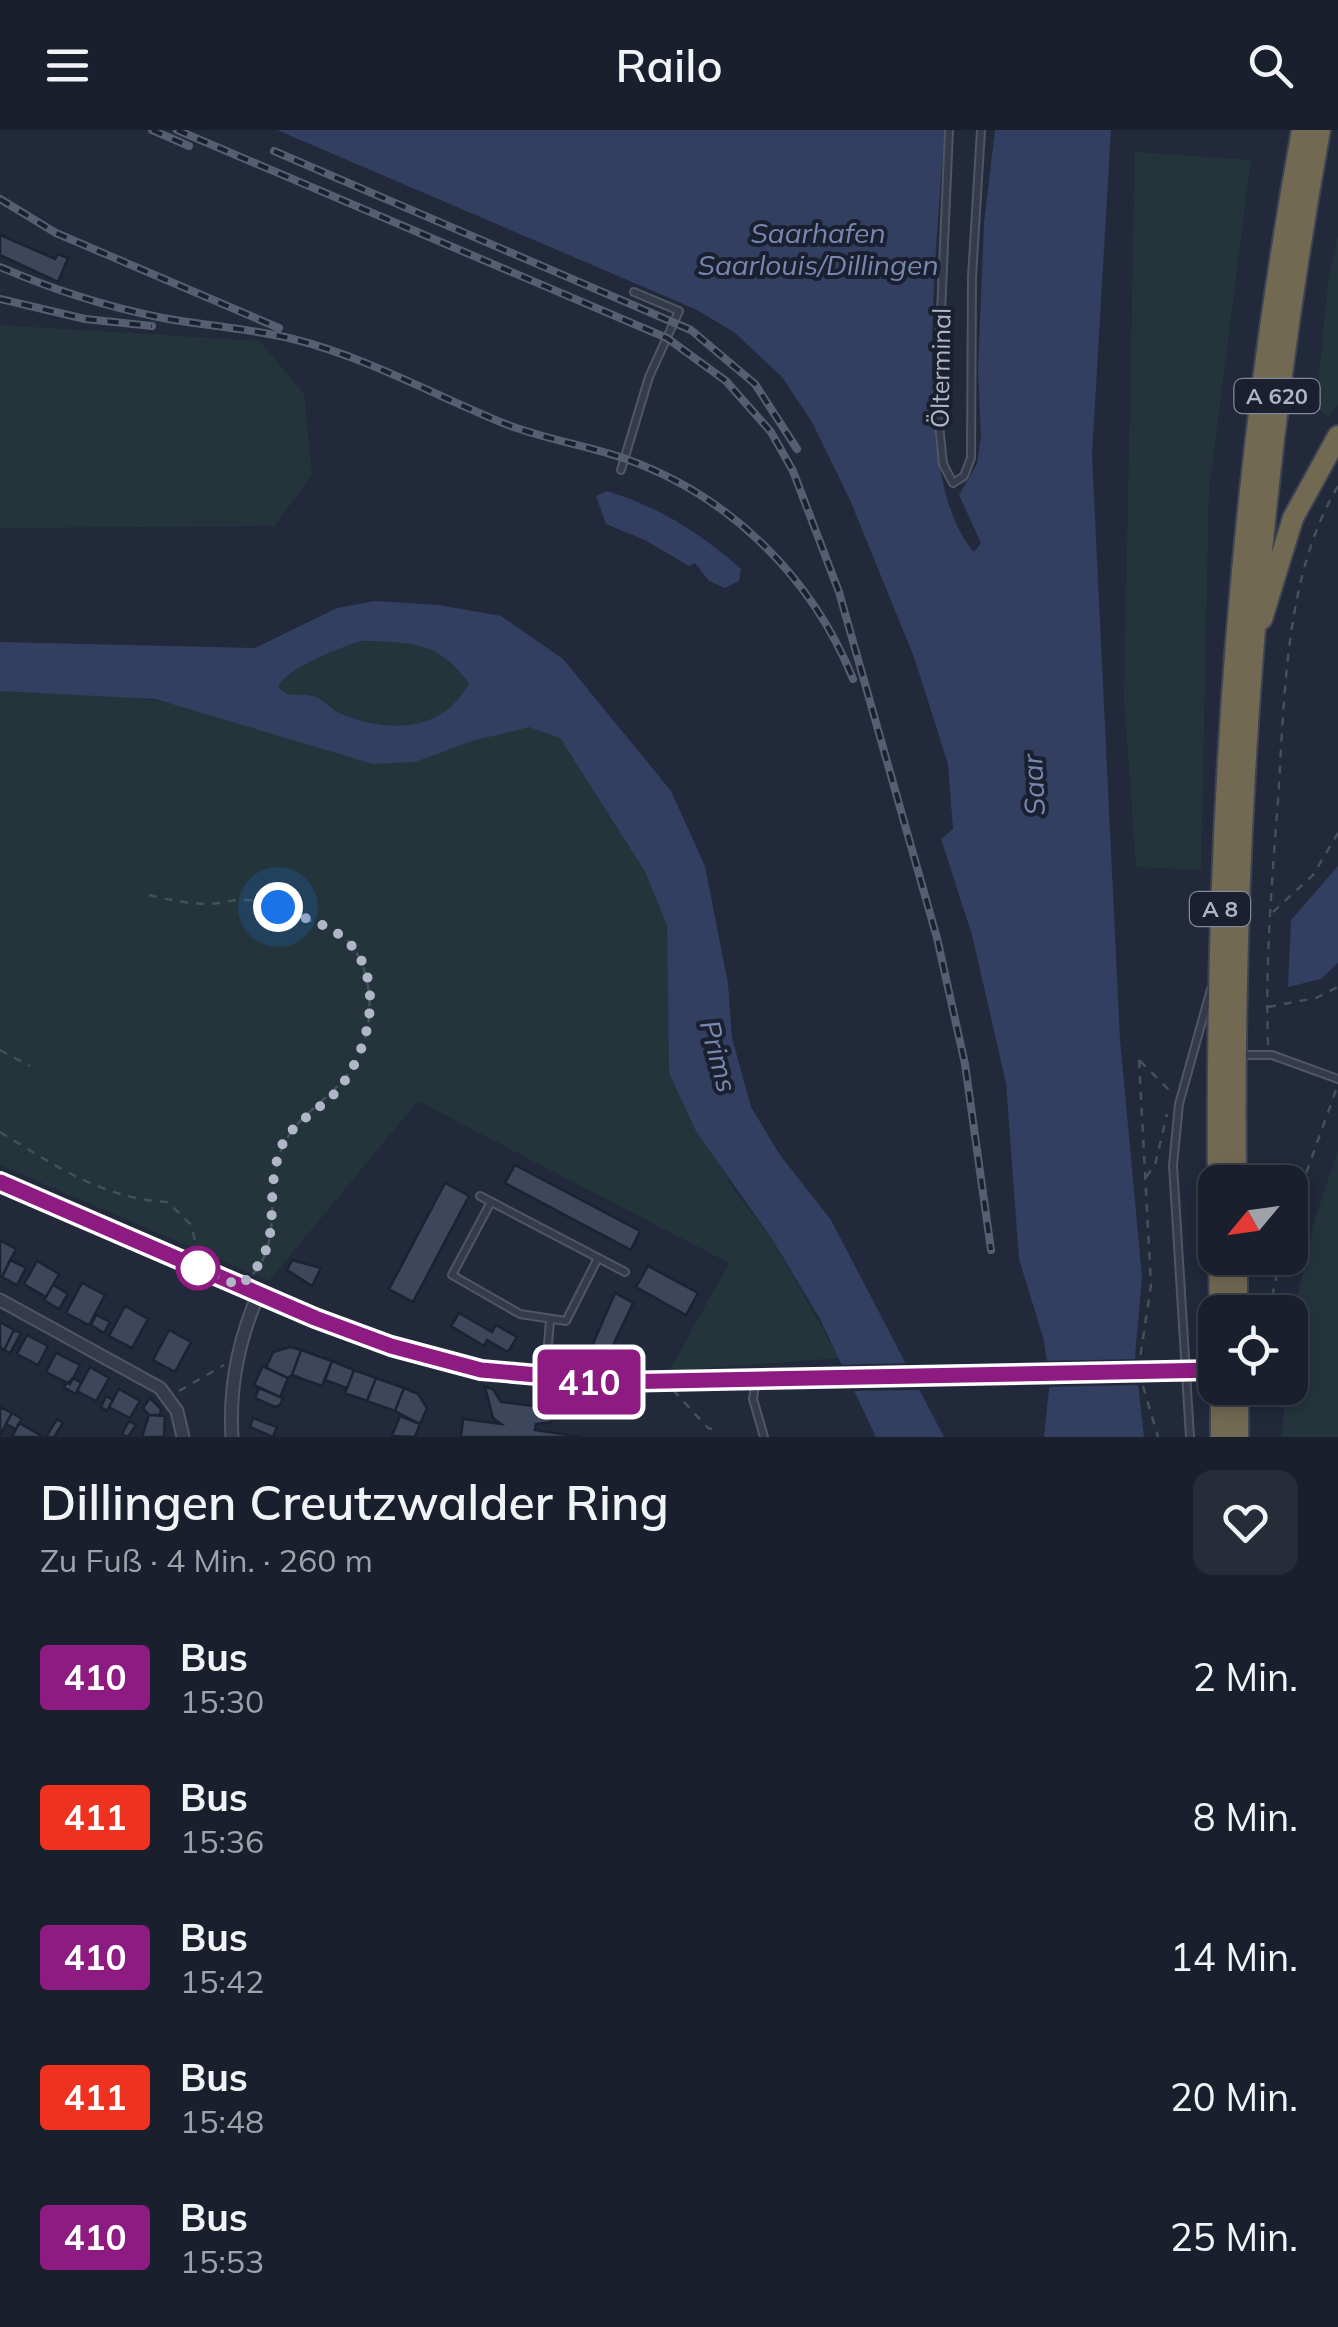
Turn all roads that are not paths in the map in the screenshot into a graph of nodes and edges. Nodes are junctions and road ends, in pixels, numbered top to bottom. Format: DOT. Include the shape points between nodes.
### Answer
graph roads {
  1 [pos="949,130"];
  2 [pos="981,130"];
  3 [pos="1302,130"];
  4 [pos="1320,130"];
  5 [pos="634,292"];
  6 [pos="1338,436"];
  7 [pos="621,470"];
  8 [pos="1250,664"];
  9 [pos="1218,963"];
  10 [pos="1234,1054"];
  11 [pos="1338,1081"];
  12 [pos="1218,1165"];
  13 [pos="1236,1165"];
  14 [pos="0,1182"];
  15 [pos="480,1196"];
  16 [pos="490,1202"];
  17 [pos="598,1258"];
  18 [pos="625,1272"];
  19 [pos="259,1293"];
  20 [pos="0,1300"];
  21 [pos="550,1321"];
  22 [pos="1198,1371"];
  23 [pos="1186,1372"];
  24 [pos="756,1378"];
  25 [pos="545,1379"];
  26 [pos="1220,1405"];
  27 [pos="1238,1405"];
  28 [pos="183,1437"];
  29 [pos="232,1437"];
  30 [pos="764,1437"];
  31 [pos="1190,1437"];
  32 [pos="1221,1437"];
  33 [pos="1238,1437"];
  1 -- 2 [label="lane, Ölterminal" via="937,404 943,464 953,483 971,458"];
  3 -- 9 [label="highway, A 8" via="1276,277 1242,559"];
  4 -- 8 [label="highway, A 620" via="1275,410"];
  5 -- 7 [label="lane" via="678,312 649,376"];
  6 -- 8 [label="highway, A 8" via="1293,518"];
  8 -- 10 [label="highway, A 8"];
  9 -- 12 [label="highway, A 8"];
  9 -- 23 [label="lane" via="1179,1104 1173,1166"];
  10 -- 11 [label="lane" via="1272,1055"];
  10 -- 13 [label="highway, A 8"];
  14 -- 19 [label="street"];
  15 -- 16 [label="lane"];
  16 -- 17 [label="lane"];
  16 -- 21 [label="lane" via="452,1276 520,1314"];
  17 -- 18 [label="lane"];
  17 -- 21 [label="lane" via="566,1321"];
  19 -- 25 [label="street" via="353,1334 442,1362"];
  19 -- 29 [label="street" via="239,1357"];
  20 -- 28 [label="street" via="142,1376 170,1397"];
  21 -- 25 [label="lane"];
  22 -- 23 [label="street, bridge"];
  23 -- 24 [label="street, bridge"];
  23 -- 31 [label="lane"];
  24 -- 25 [label="street"];
  24 -- 30 [label="lane" via="752,1399"];
  26 -- 32 [label="highway"];
  27 -- 33 [label="highway"];
}
